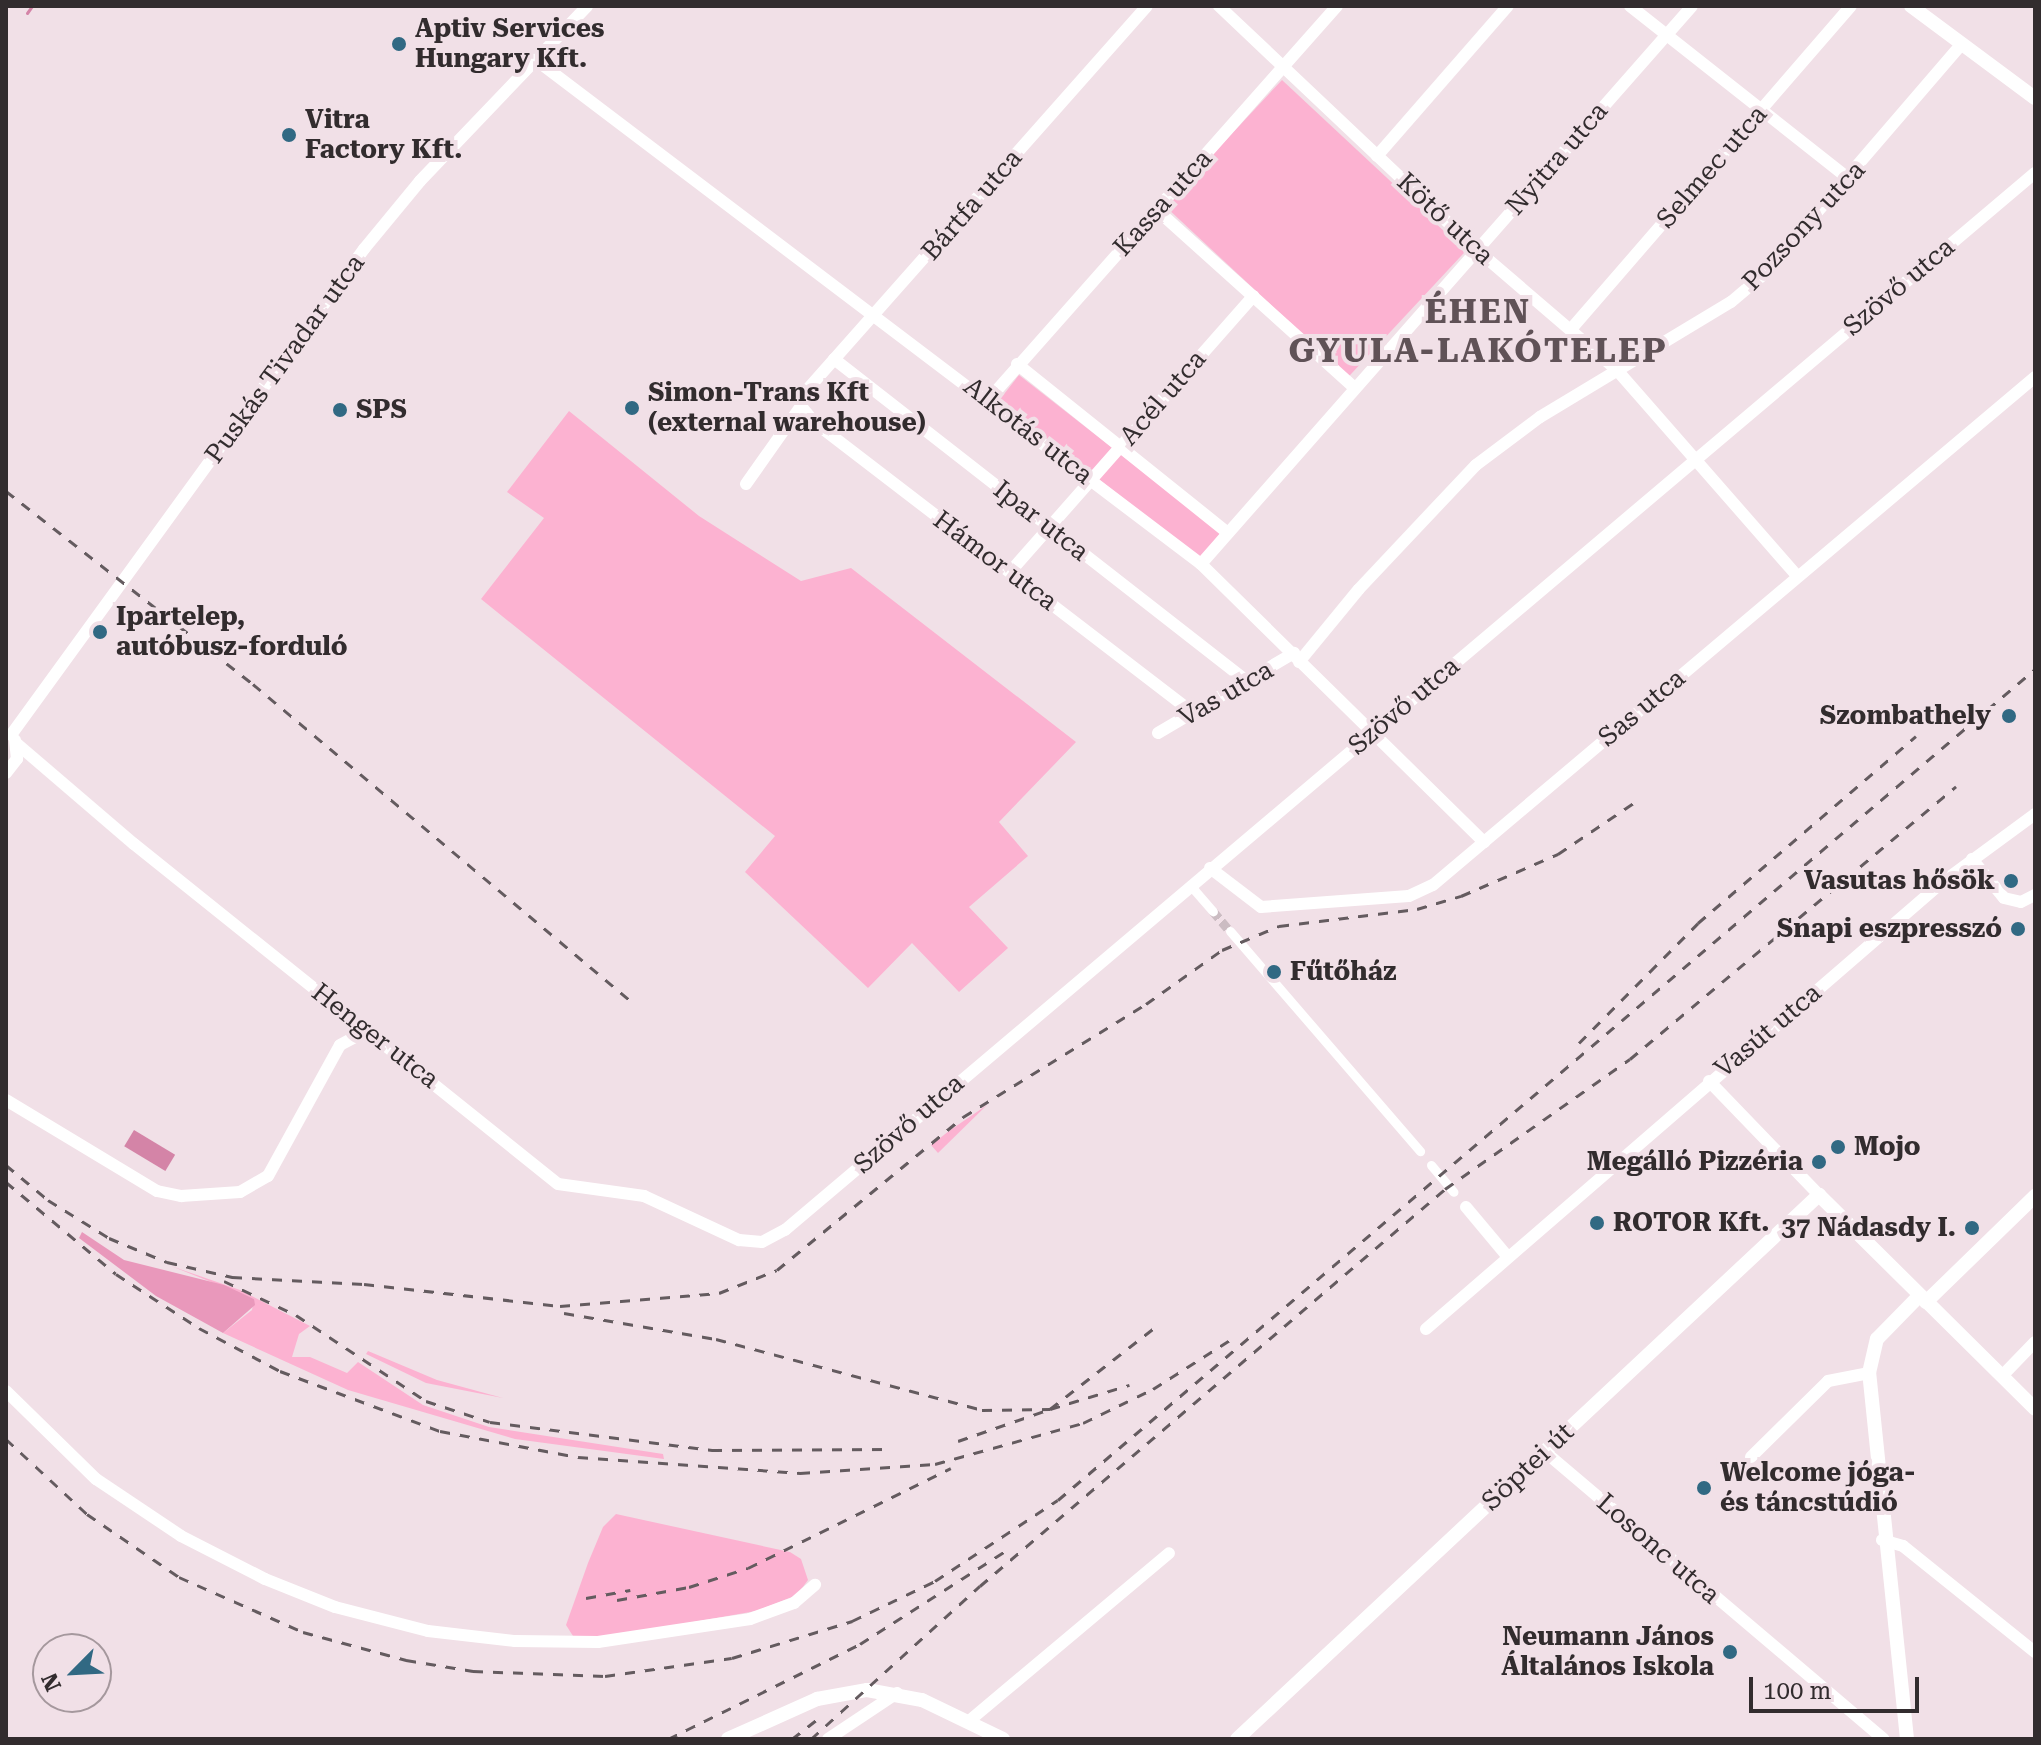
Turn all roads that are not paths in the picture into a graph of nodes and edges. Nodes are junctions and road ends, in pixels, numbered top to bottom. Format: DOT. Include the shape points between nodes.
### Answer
graph roads {
  1 [pos="587,6"];
  2 [pos="1147,6"];
  3 [pos="1219,6"];
  4 [pos="1337,6"];
  5 [pos="1508,6"];
  6 [pos="1630,6"];
  7 [pos="1692,6"];
  8 [pos="1851,6"];
  9 [pos="1911,6"];
  10 [pos="1666,35"];
  11 [pos="1962,44"];
  12 [pos="536,60"];
  13 [pos="1283,67"];
  14 [pos="2035,98"];
  15 [pos="1761,111"];
  16 [pos="1377,156"];
  17 [pos="2035,173"];
  18 [pos="1850,180"];
  19 [pos="1157,210"];
  20 [pos="1477,250"];
  21 [pos="1253,296"];
  22 [pos="875,317"];
  23 [pos="1572,328"];
  24 [pos="834,359"];
  25 [pos="1017,364"];
  26 [pos="1616,369"];
  27 [pos="2035,377"];
  28 [pos="1355,388"];
  29 [pos="989,399"];
  30 [pos="801,406"];
  31 [pos="1119,448"];
  32 [pos="1697,459"];
  33 [pos="1091,480"];
  34 [pos="746,484"];
  35 [pos="1050,527"];
  36 [pos="1228,533"];
  37 [pos="1201,564"];
  38 [pos="1010,572"];
  39 [pos="1797,576"];
  40 [pos="1297,658"];
  41 [pos="1248,682"];
  42 [pos="1193,713"];
  43 [pos="1158,733"];
  44 [pos="1371,734"];
  45 [pos="11,737"];
  46 [pos="6,773"];
  47 [pos="2035,814"];
  48 [pos="1484,842"];
  49 [pos="1972,859"];
  50 [pos="1210,868"];
  51 [pos="1190,885"];
  52 [pos="2035,895"];
  53 [pos="1213,911"];
  54 [pos="1230,931"];
  55 [pos="376,1037"];
  56 [pos="1709,1081"];
  57 [pos="6,1100"];
  58 [pos="1420,1151"];
  59 [pos="1431,1165"];
  60 [pos="1454,1192"];
  61 [pos="1819,1195"];
  62 [pos="2035,1196"];
  63 [pos="1466,1207"];
  64 [pos="773,1238"];
  65 [pos="1508,1257"];
  66 [pos="1923,1299"];
  67 [pos="1426,1329"];
  68 [pos="2035,1342"];
  69 [pos="1869,1373"];
  70 [pos="2002,1376"];
  71 [pos="6,1391"];
  72 [pos="2035,1409"];
  73 [pos="1544,1451"];
  74 [pos="1751,1457"];
  75 [pos="1882,1540"];
  76 [pos="1169,1553"];
  77 [pos="815,1585"];
  78 [pos="2035,1652"];
  79 [pos="897,1693"];
  80 [pos="969,1721"];
  81 [pos="728,1739"];
  82 [pos="828,1739"];
  83 [pos="1003,1739"];
  84 [pos="1237,1739"];
  85 [pos="1883,1739"];
  86 [pos="1907,1739"];
  1 -- 12 [label="street, Puskás Tivadar utca"];
  2 -- 22 [label="street, Bártfa utca"];
  3 -- 13 [label="street, Kötő utca"];
  4 -- 13 [label="street, Kassa utca"];
  5 -- 16 [label="street"];
  6 -- 10 [label="street"];
  7 -- 10 [label="street, Nyitra utca"];
  8 -- 15 [label="street, Selmec utca"];
  9 -- 11 [label="street"];
  10 -- 15 [label="street"];
  10 -- 20 [label="street, Nyitra utca"];
  11 -- 14 [label="street"];
  11 -- 18 [label="street, Pozsony utca"];
  12 -- 22 [label="street, Alkotás utca"];
  12 -- 45 [label="street, Puskás Tivadar utca" via="420,181 364,249"];
  13 -- 16 [label="street, Kötő utca"];
  13 -- 19 [label="street, Kassa utca"];
  15 -- 18 [label="street"];
  15 -- 23 [label="street, Selmec utca"];
  16 -- 20 [label="street, Kötő utca"];
  17 -- 32 [label="street, Szövő utca"];
  18 -- 26 [label="street, Pozsony utca" via="1750,288"];
  19 -- 21 [label="street"];
  19 -- 25 [label="street, Kassa utca"];
  20 -- 23 [label="street, Kötő utca"];
  20 -- 28 [label="street, Nyitra utca"];
  21 -- 28 [label="street"];
  21 -- 31 [label="street, Acél utca"];
  22 -- 24 [label="street, Bártfa utca"];
  22 -- 29 [label="street, Alkotás utca"];
  23 -- 26 [label="street, Kötő utca"];
  24 -- 30 [label="street, Bártfa utca" via="806,391"];
  24 -- 35 [label="street, Ipar utca"];
  25 -- 29 [label="street, Kassa utca"];
  25 -- 31 [label="street, Alkotás utca"];
  26 -- 32 [label="street, Kötő utca"];
  26 -- 40 [label="street, Pozsony utca" via="1476,465"];
  27 -- 39 [label="street, Sas utca"];
  28 -- 36 [label="street, Nyitra utca"];
  29 -- 33 [label="street, Alkotás utca"];
  30 -- 34 [label="street, Bártfa utca"];
  30 -- 38 [label="street, Hámor utca" via="814,422"];
  31 -- 33 [label="street, Acél utca"];
  31 -- 36 [label="street, Alkotás utca"];
  32 -- 39 [label="street, Kötő utca"];
  32 -- 44 [label="street, Szövő utca"];
  33 -- 35 [label="street, Acél utca"];
  33 -- 37 [label="street, Alkotás utca"];
  35 -- 38 [label="street, Acél utca"];
  35 -- 41 [label="street, Ipar utca"];
  36 -- 37 [label="street, Nyitra utca"];
  37 -- 40 [label="street, Alkotás utca"];
  38 -- 42 [label="street, Hámor utca"];
  39 -- 48 [label="street, Sas utca"];
  40 -- 41 [label="street, Vas utca"];
  40 -- 44 [label="street, Alkotás utca"];
  41 -- 42 [label="street, Vas utca"];
  42 -- 43 [label="street, Vas utca"];
  44 -- 48 [label="street, Alkotás utca"];
  44 -- 50 [label="street, Szövő utca"];
  45 -- 46 [label="street, Puskás Tivadar utca" via="17,759"];
  45 -- 55 [label="street, Henger utca" via="134,844"];
  47 -- 49 [label="street, Vasút utca"];
  48 -- 50 [label="street, Sas utca" via="1433,885 1396,898 1261,907"];
  49 -- 52 [label="street" via="2004,898 2021,902"];
  49 -- 56 [label="street, Vasút utca"];
  50 -- 51 [label="street, Szövő utca"];
  51 -- 53 [label="street"];
  51 -- 64 [label="street, Szövő utca"];
  54 -- 58 [label="street"];
  55 -- 57 [label="street" via="359,1035 340,1045 268,1176 240,1192 181,1196 157,1191"];
  55 -- 64 [label="street, Henger utca" via="558,1184 656,1199 739,1240"];
  56 -- 61 [label="street"];
  56 -- 65 [label="street, Vasút utca"];
  59 -- 60 [label="street"];
  61 -- 66 [label="street"];
  61 -- 73 [label="street, Söptei út"];
  62 -- 66 [label="street"];
  63 -- 65 [label="street"];
  65 -- 67 [label="street, Vasút utca"];
  66 -- 69 [label="street" via="1877,1339"];
  66 -- 70 [label="street"];
  68 -- 70 [label="street"];
  69 -- 74 [label="street" via="1828,1381"];
  69 -- 75 [label="street"];
  70 -- 72 [label="street"];
  71 -- 77 [label="street" via="96,1479 181,1536 265,1579 386,1621 475,1637 598,1642 750,1619 794,1603"];
  73 -- 84 [label="street, Söptei út"];
  73 -- 85 [label="street, Losonc utca"];
  75 -- 78 [label="street" via="1903,1546"];
  75 -- 86 [label="street"];
  76 -- 80 [label="street"];
  79 -- 80 [label="street"];
  79 -- 81 [label="street" via="837,1693"];
  79 -- 82 [label="street"];
  80 -- 83 [label="street"];
}
